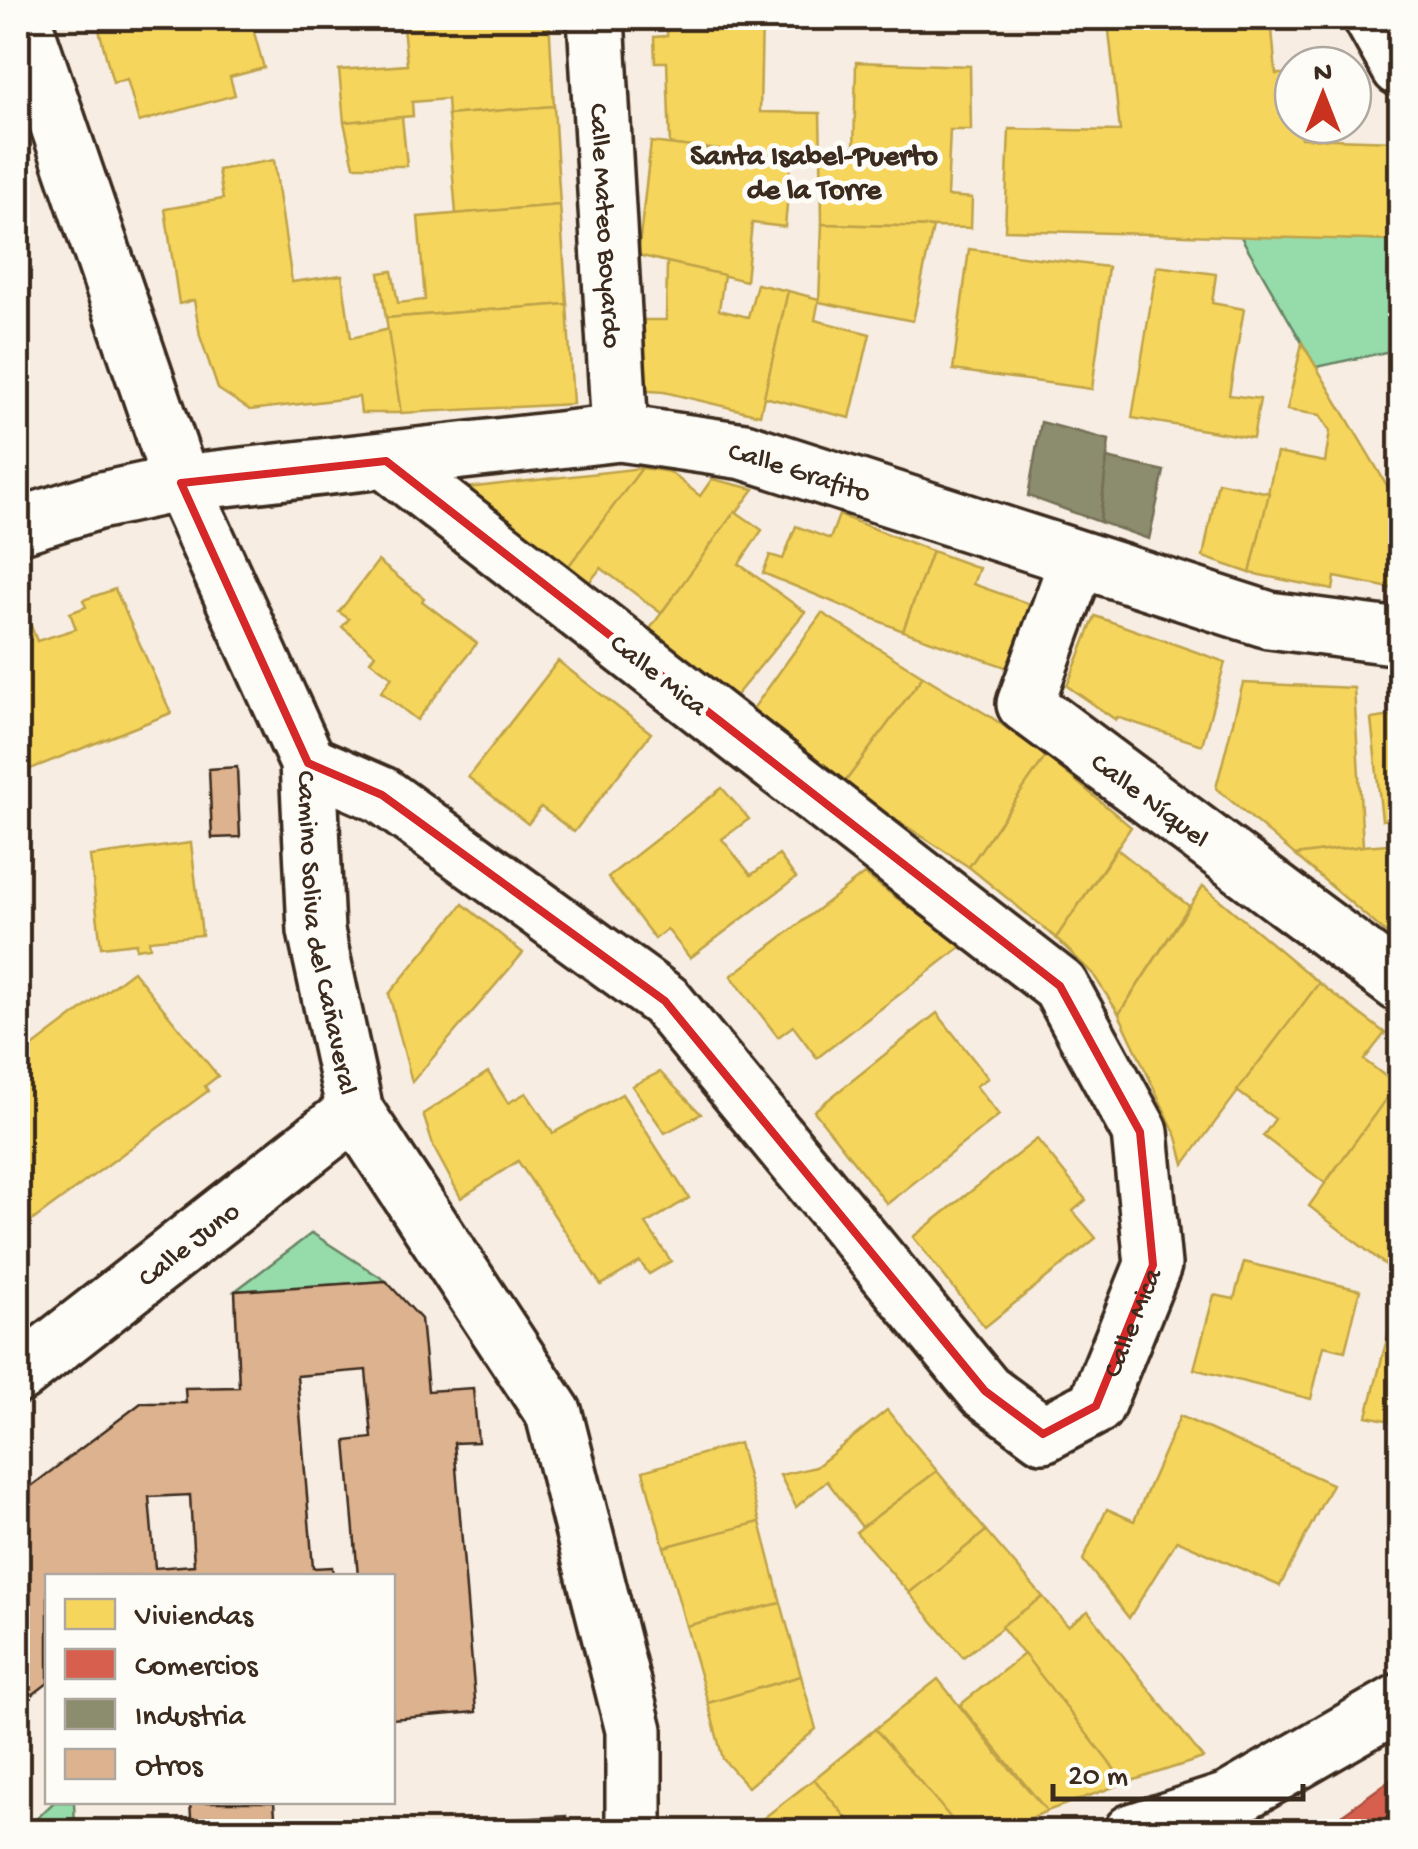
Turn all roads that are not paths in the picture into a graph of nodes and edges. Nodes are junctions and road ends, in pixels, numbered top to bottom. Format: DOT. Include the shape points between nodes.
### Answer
graph roads {
  1 [pos="22,18"];
  2 [pos="596,18"];
  3 [pos="1372,18"];
  4 [pos="1400,68"];
  5 [pos="620,433"];
  6 [pos="386,461"];
  7 [pos="181,483"];
  8 [pos="18,526"];
  9 [pos="1078,560"];
  10 [pos="1400,638"];
  11 [pos="308,763"];
  12 [pos="1400,984"];
  13 [pos="355,1111"];
  14 [pos="18,1375"];
  15 [pos="1400,1702"];
  16 [pos="1237,1816"];
  17 [pos="634,1832"];
  18 [pos="1132,1832"];
  1 -- 7 [label="street, Camino Soliva del Cañaveral"];
  2 -- 5 [label="street, Calle Mateo Boyardo"];
  3 -- 4 [label="street"];
  5 -- 6 [label="street, Calle Grafito"];
  5 -- 9 [label="street, Calle Grafito" via="744,451"];
  6 -- 7 [label="street, Calle Grafito"];
  6 -- 11 [label="street, Calle Mica" via="1060,986 1140,1132 1152,1265 1096,1406 1043,1434 985,1391 665,1002 382,795"];
  7 -- 8 [label="street, Calle Grafito"];
  7 -- 11 [label="street, Camino Soliva del Cañaveral"];
  9 -- 10 [label="street, Calle Grafito" via="1268,620"];
  9 -- 12 [label="street, Calle Níquel" via="1026,704"];
  11 -- 13 [label="street, Camino Soliva del Cañaveral" via="316,931"];
  13 -- 14 [label="street, Calle Juno"];
  13 -- 17 [label="street, Camino Soliva del Cañaveral" via="554,1414 634,1730"];
  15 -- 16 [label="street"];
  16 -- 18 [label="street"];
}
